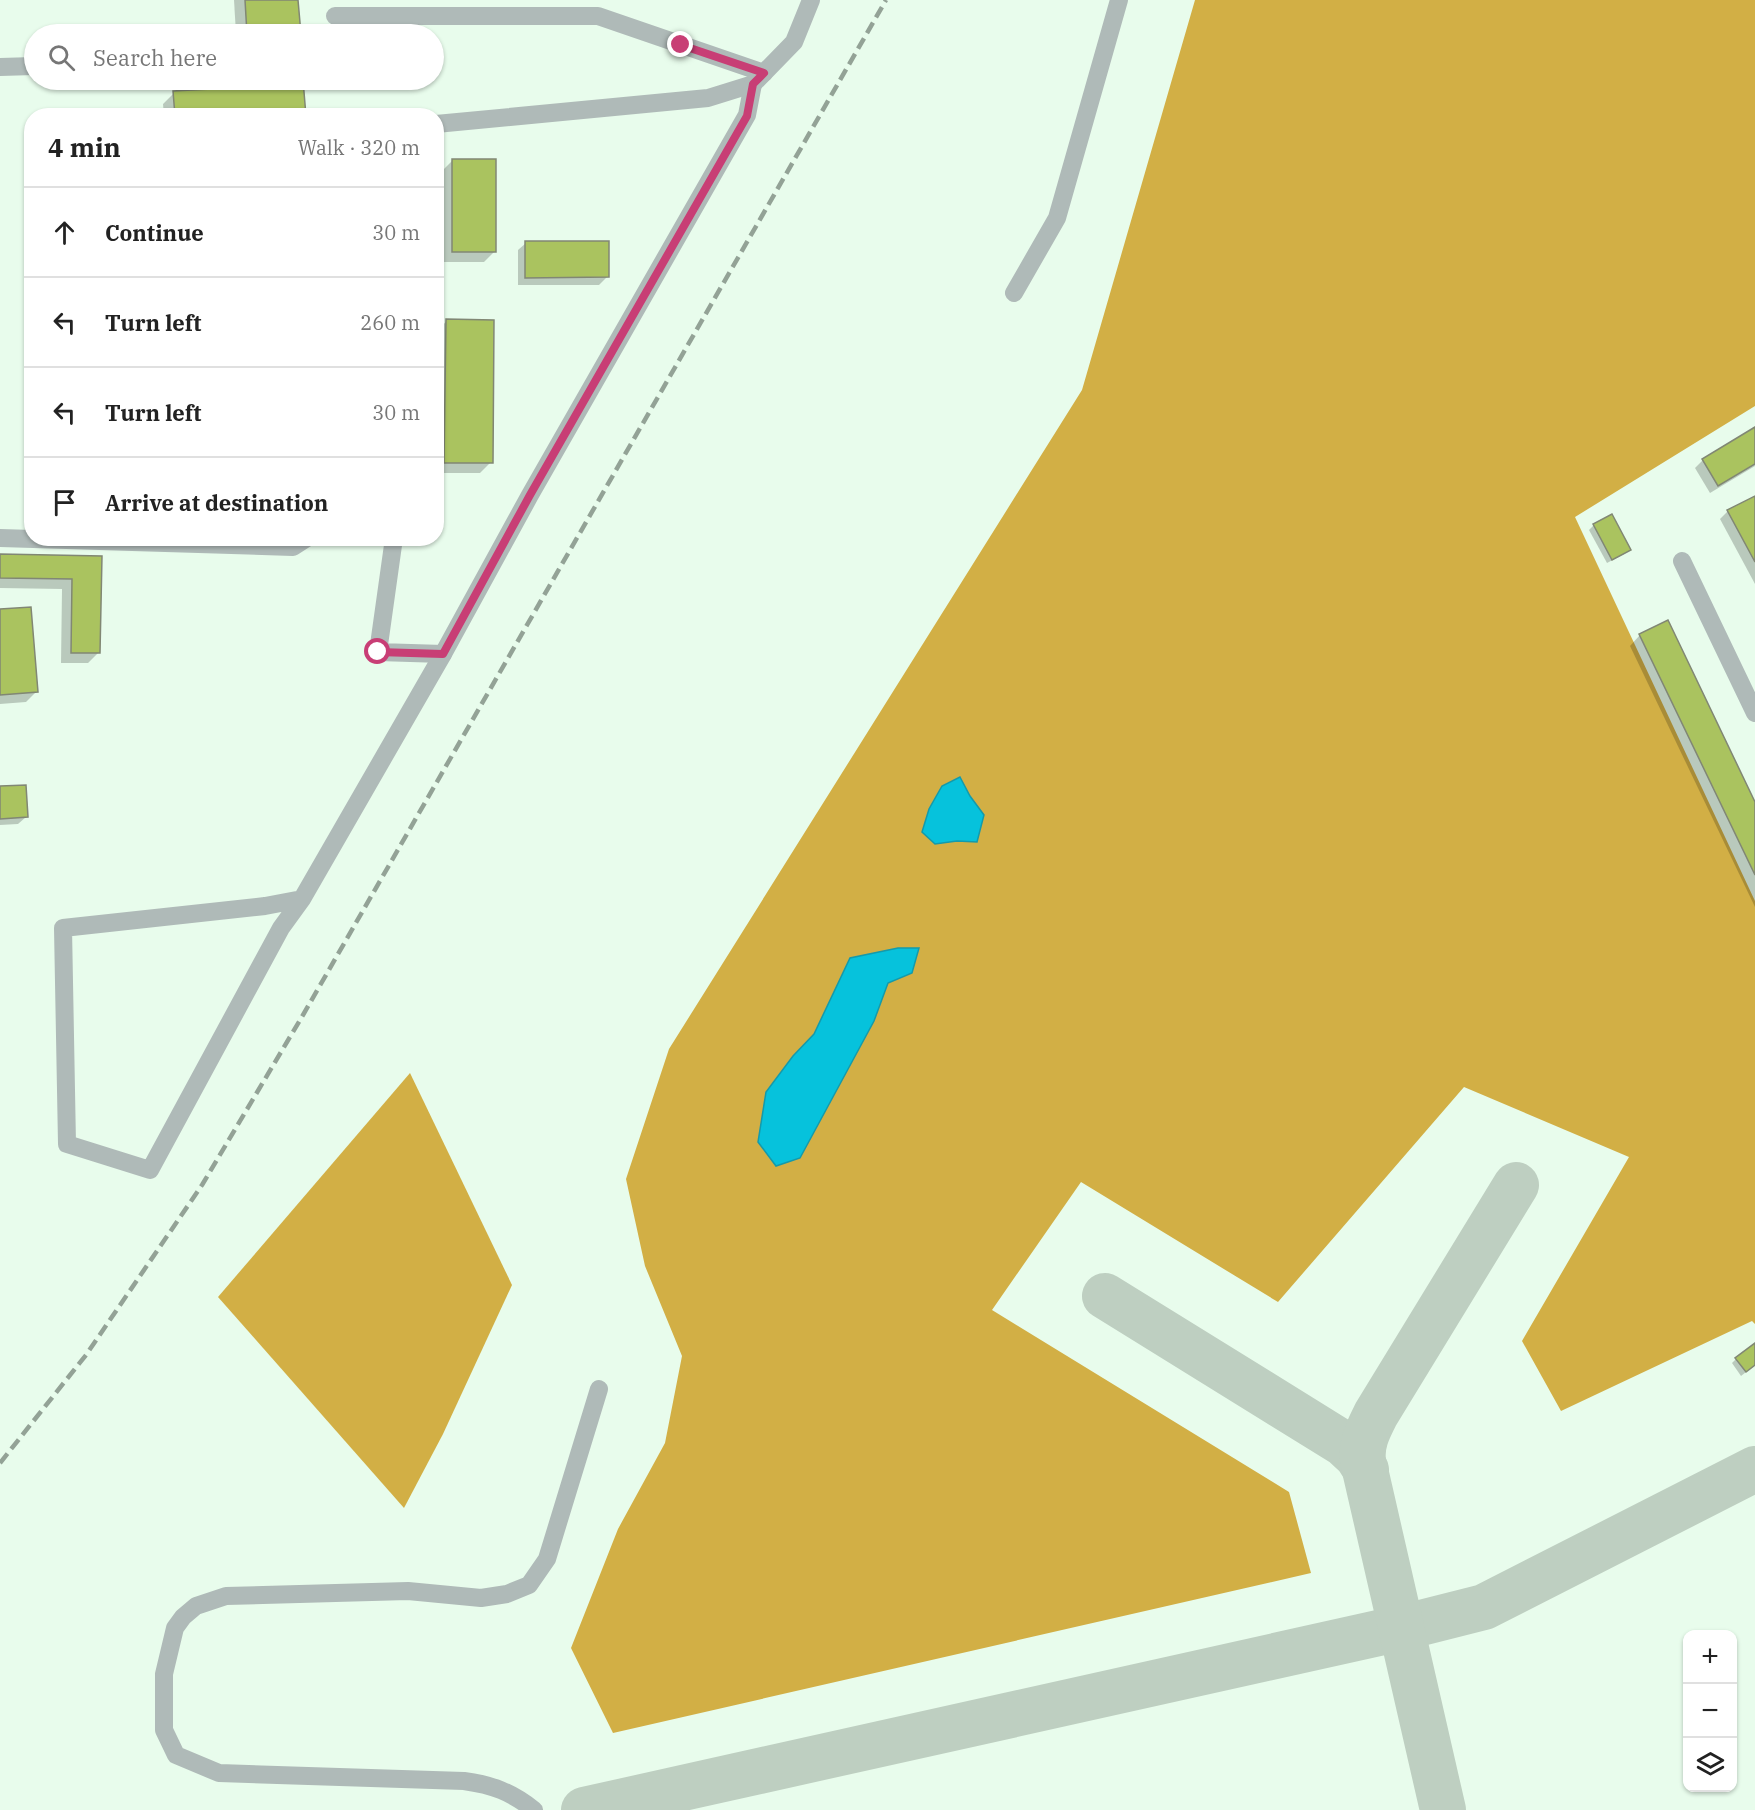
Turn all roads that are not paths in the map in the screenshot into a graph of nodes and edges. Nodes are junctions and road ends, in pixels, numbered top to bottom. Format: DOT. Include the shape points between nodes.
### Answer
graph roads {
  1 [pos="811,0"];
  2 [pos="1119,0"];
  3 [pos="334,16"];
  4 [pos="24,67"];
  5 [pos="0,68"];
  6 [pos="758,78"];
  7 [pos="444,123"];
  8 [pos="1014,293"];
  9 [pos="0,538"];
  10 [pos="24,539"];
  11 [pos="260,546"];
  12 [pos="295,546"];
  13 [pos="393,546"];
  14 [pos="1682,561"];
  15 [pos="443,654"];
  16 [pos="1755,713"];
  17 [pos="302,899"];
  18 [pos="600,1389"];
  19 [pos="534,1810"];
  1 -- 6 [label="street" via="794,42"];
  2 -- 8 [label="street" via="1057,218"];
  3 -- 6 [label="street" via="598,16"];
  4 -- 5 [label="street"];
  6 -- 7 [label="street" via="708,98"];
  6 -- 15 [label="street" via="747,116"];
  9 -- 10 [label="street"];
  11 -- 12 [label="street"];
  13 -- 15 [label="street" via="378,652"];
  14 -- 16 [label="street"];
  15 -- 17 [label="street"];
  17 -- 17 [label="street" via="281,928 150,1170 67,1144 63,928"];
  18 -- 19 [label="street" via="547,1559 529,1585 481,1598 408,1592 226,1596 196,1606 183,1617 175,1628 164,1674 164,1730 176,1755 219,1773 464,1781 489,1785 519,1798"];
}
